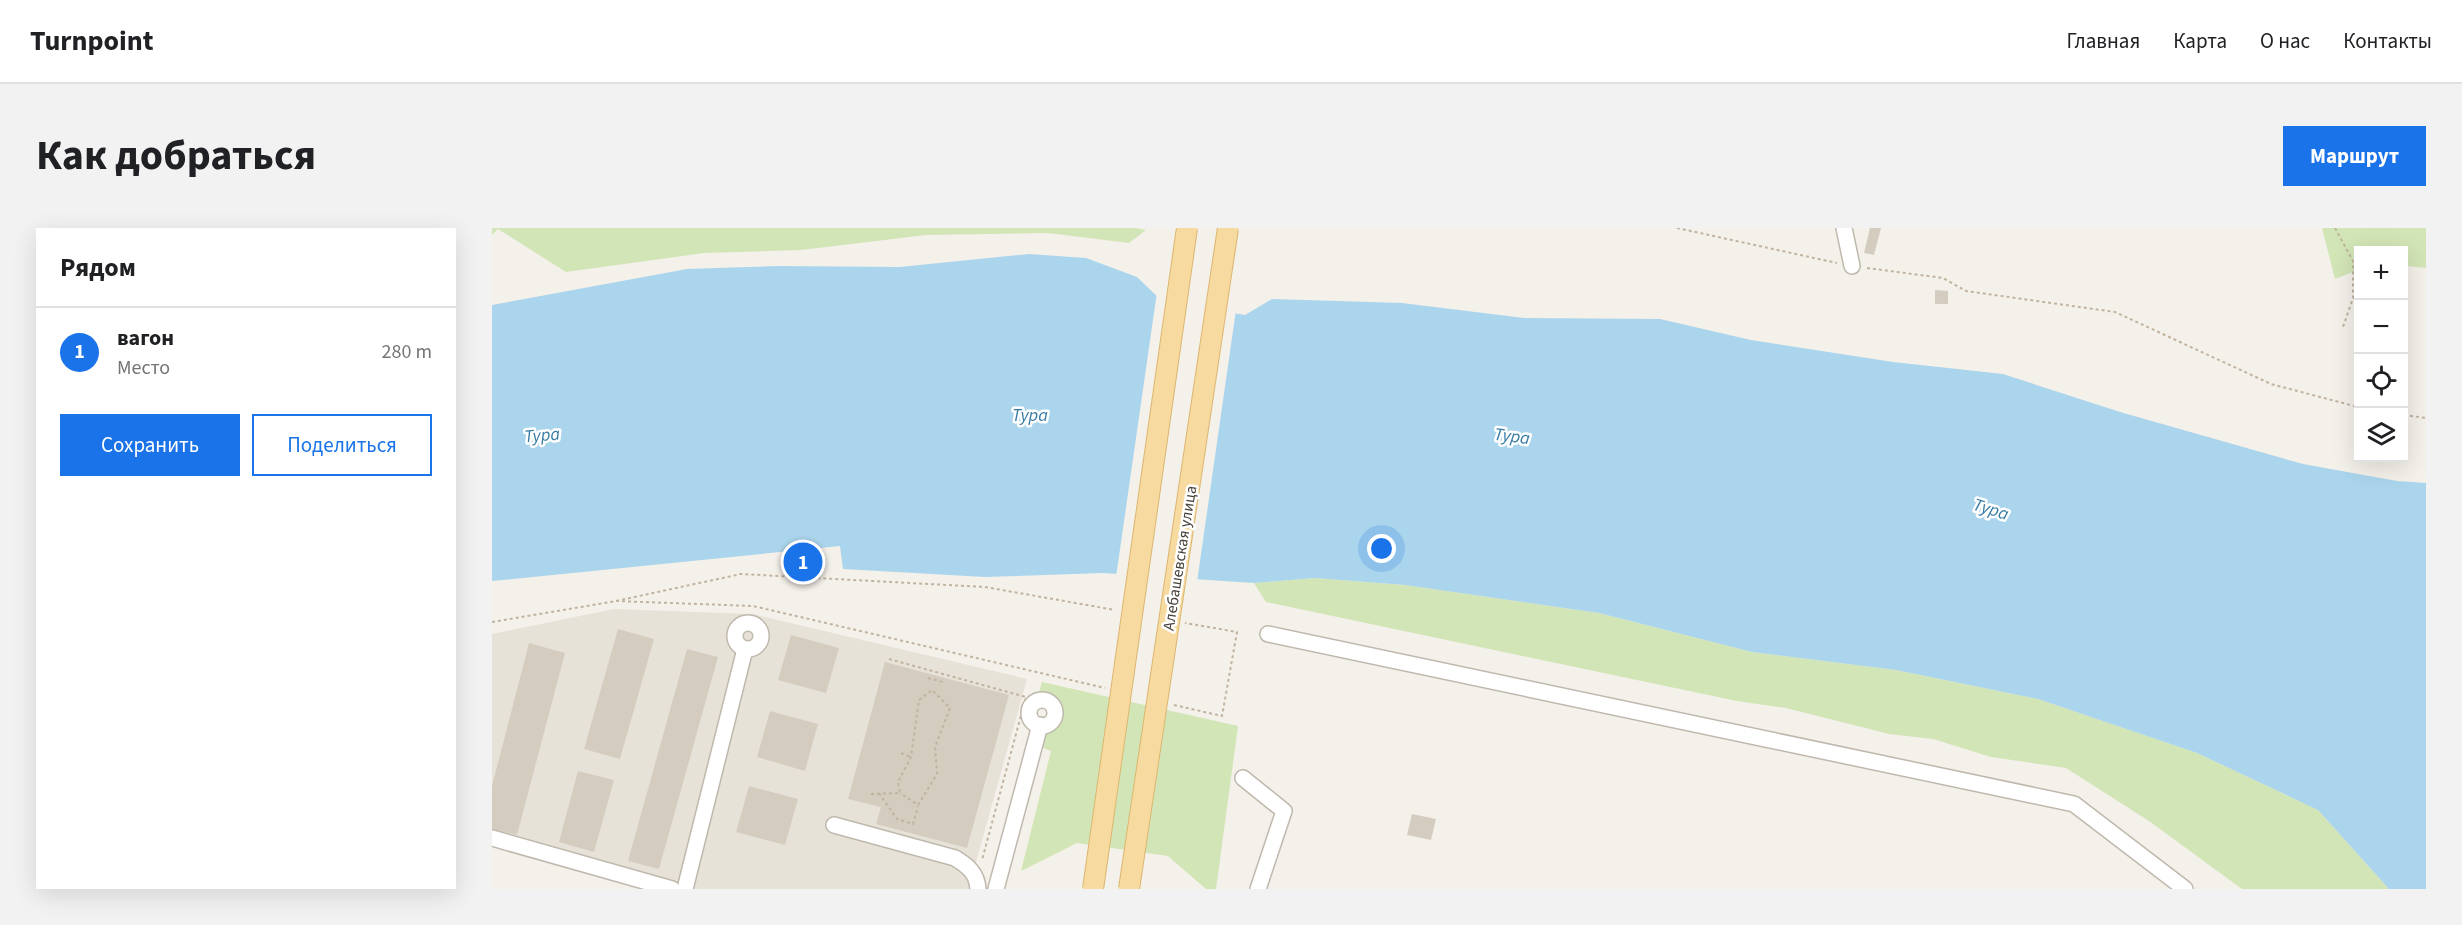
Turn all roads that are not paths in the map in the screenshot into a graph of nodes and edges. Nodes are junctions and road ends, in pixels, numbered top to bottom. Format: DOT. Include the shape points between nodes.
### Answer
graph roads {
  1 [pos="1187,228"];
  2 [pos="1228,228"];
  3 [pos="1844,228"];
  4 [pos="1852,266"];
  5 [pos="1268,634"];
  6 [pos="745,649"];
  7 [pos="1040,725"];
  8 [pos="1243,778"];
  9 [pos="834,825"];
  10 [pos="492,838"];
  11 [pos="672,889"];
  12 [pos="685,889"];
  13 [pos="978,889"];
  14 [pos="996,889"];
  15 [pos="1094,889"];
  16 [pos="1129,889"];
  17 [pos="1258,889"];
  18 [pos="2185,889"];
  1 -- 15 [label="main road, bridge"];
  2 -- 16 [label="main road, Алебашевская улица, bridge"];
  3 -- 4 [label="lane"];
  5 -- 18 [label="lane" via="2074,804"];
  6 -- 12 [label="lane"];
  7 -- 14 [label="lane"];
  8 -- 17 [label="lane" via="1284,811"];
  9 -- 13 [label="lane" via="955,858 970,867"];
  10 -- 11 [label="lane"];
}
